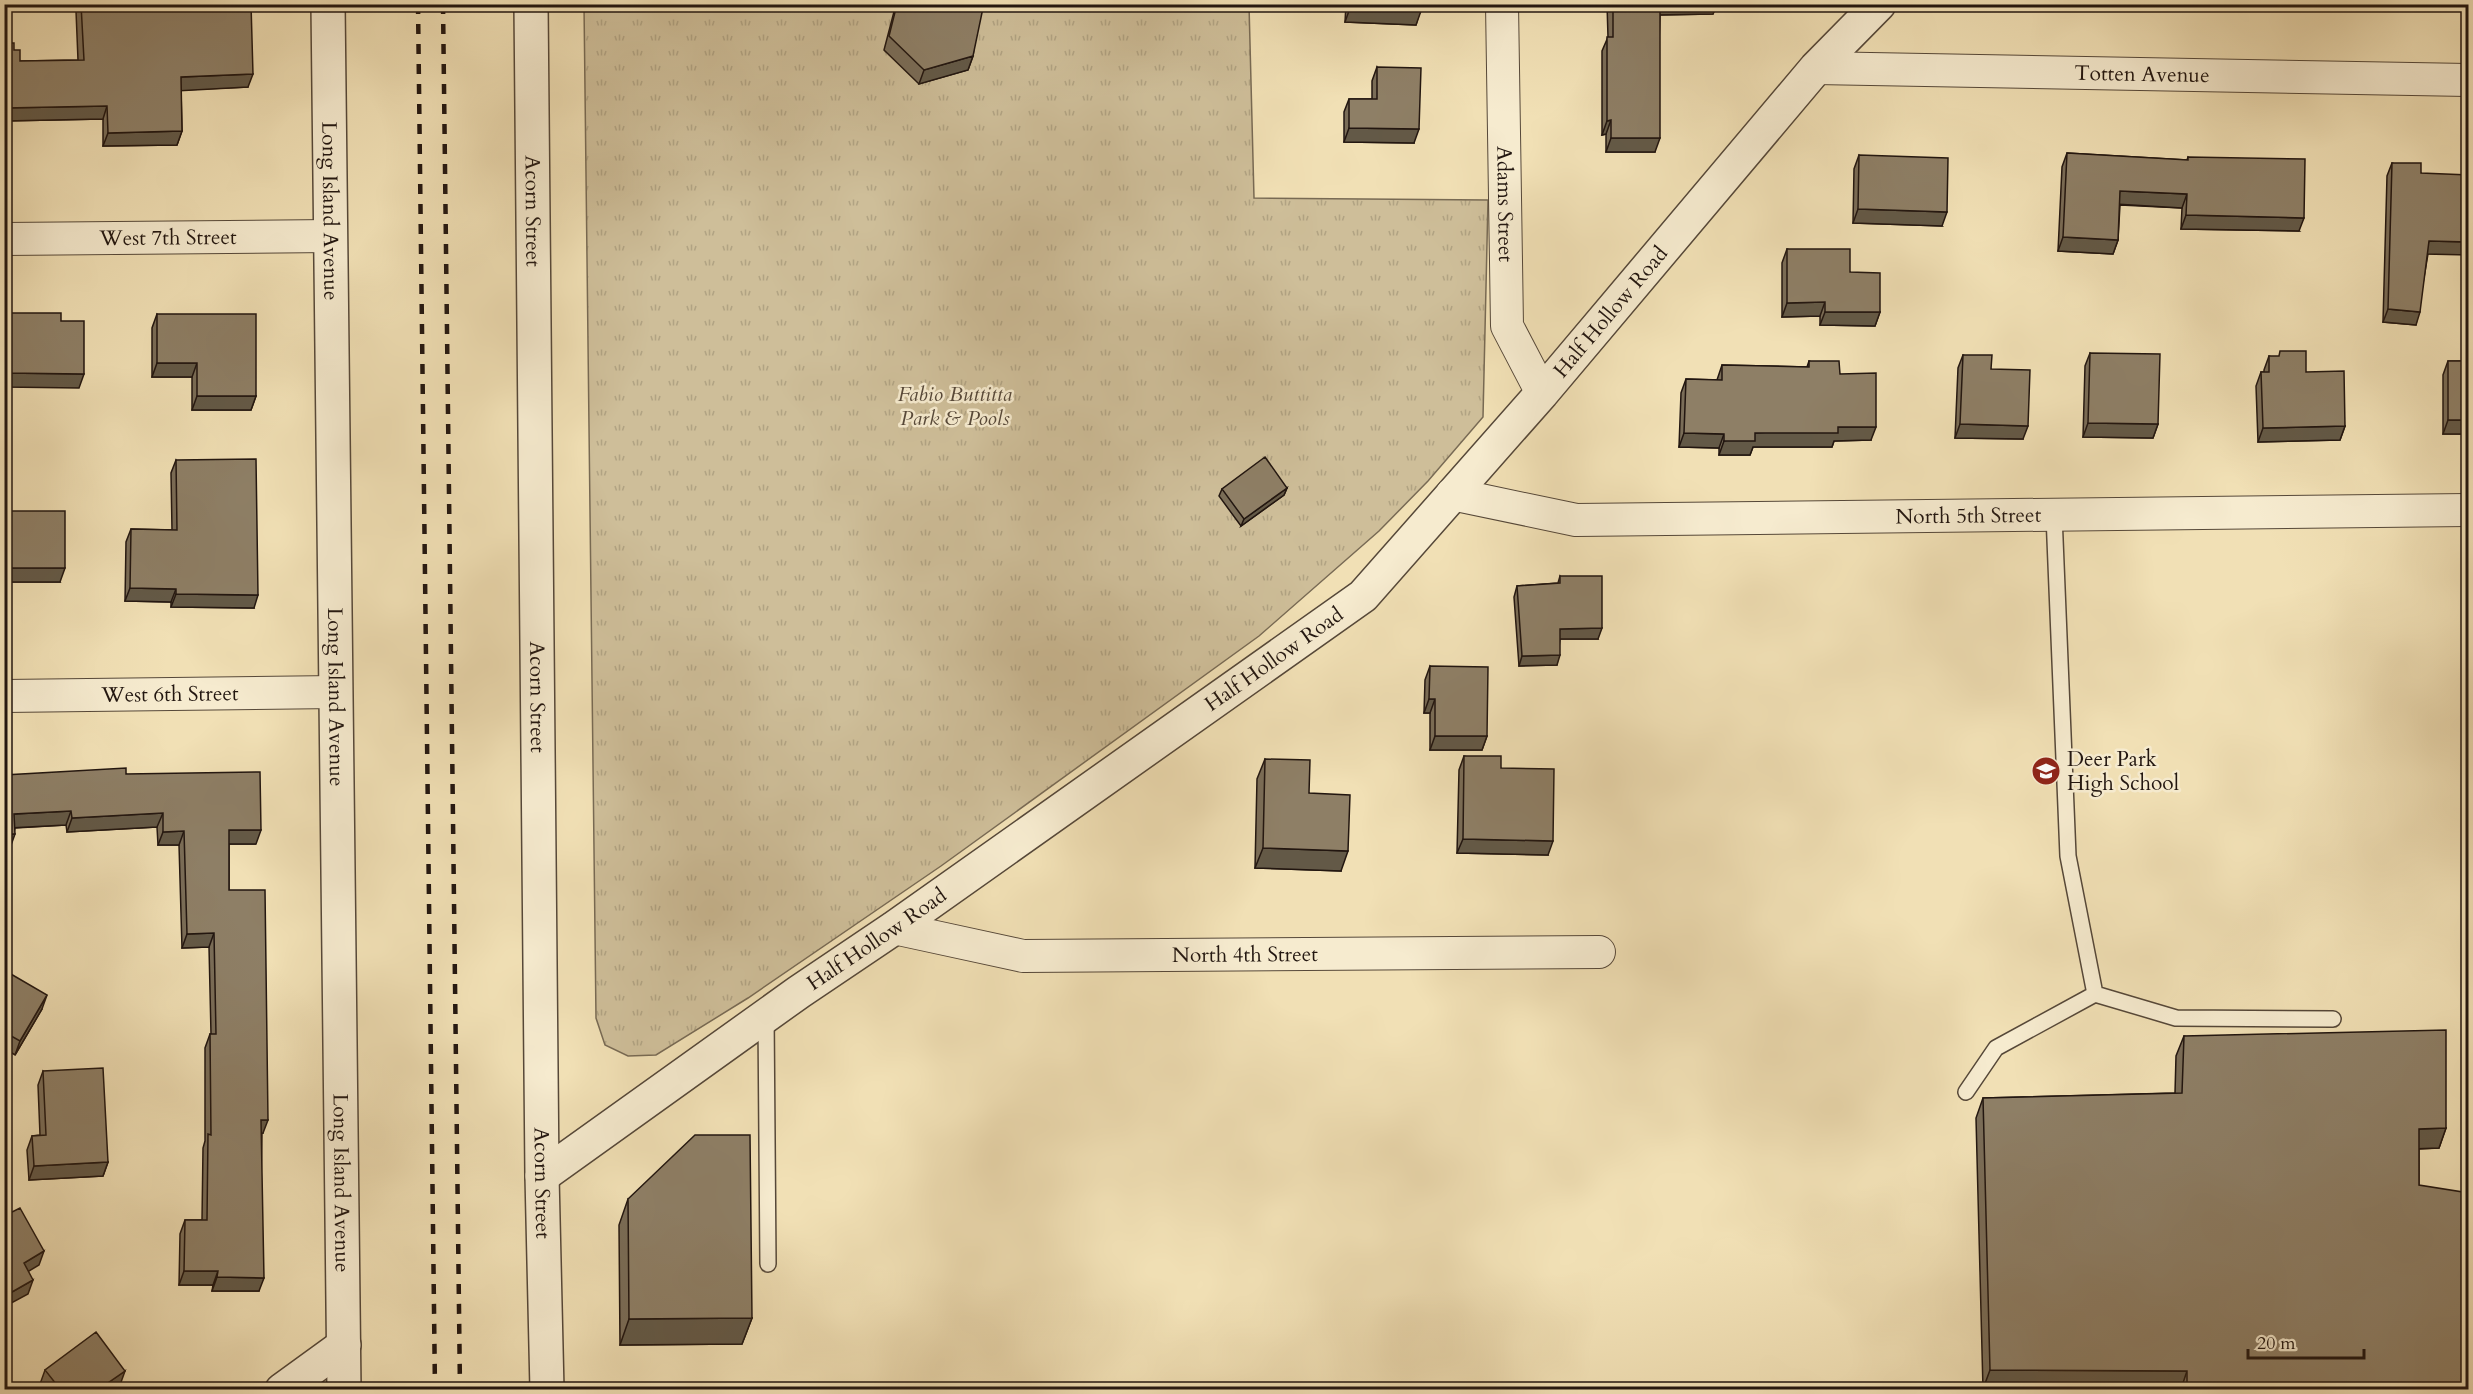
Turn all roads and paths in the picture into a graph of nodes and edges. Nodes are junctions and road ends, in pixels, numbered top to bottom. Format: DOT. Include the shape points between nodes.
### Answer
graph roads {
  1 [pos="328,4"];
  2 [pos="531,4"];
  3 [pos="1502,4"];
  4 [pos="1880,4"];
  5 [pos="1816,68"];
  6 [pos="2465,76"];
  7 [pos="331,236"];
  8 [pos="4,239"];
  9 [pos="1542,393"];
  10 [pos="1461,496"];
  11 [pos="2469,510"];
  12 [pos="2054,515"];
  13 [pos="336,692"];
  14 [pos="4,696"];
  15 [pos="894,928"];
  16 [pos="1599,952"];
  17 [pos="2095,994"];
  18 [pos="766,1015"];
  19 [pos="2333,1019"];
  20 [pos="1966,1092"];
  21 [pos="542,1176"];
  22 [pos="768,1264"];
  23 [pos="344,1345"];
  24 [pos="282,1389"];
  25 [pos="344,1389"];
  26 [pos="547,1389"];
  1 -- 7 [label="street, Long Island Avenue"];
  2 -- 21 [label="street, Acorn Street"];
  3 -- 9 [label="street, Adams Street" via="1507,327"];
  4 -- 5 [label="street, Half Hollow Road"];
  5 -- 6 [label="street, Totten Avenue"];
  5 -- 9 [label="street, Half Hollow Road"];
  7 -- 8 [label="street, West 7th Street"];
  7 -- 13 [label="street, Long Island Avenue"];
  9 -- 10 [label="street, Half Hollow Road"];
  10 -- 12 [label="street, North 5th Street" via="1576,520"];
  10 -- 15 [label="street, Half Hollow Road" via="1363,596"];
  11 -- 12 [label="street, North 5th Street"];
  12 -- 17 [label="lane" via="2068,856"];
  13 -- 14 [label="street, West 6th Street"];
  13 -- 23 [label="street, Long Island Avenue"];
  15 -- 16 [label="street, North 4th Street" via="1023,956"];
  15 -- 18 [label="street, Half Hollow Road"];
  17 -- 19 [label="lane" via="2176,1018"];
  17 -- 20 [label="lane" via="1996,1048"];
  18 -- 21 [label="street, Half Hollow Road"];
  18 -- 22 [label="lane"];
  21 -- 26 [label="street, Acorn Street"];
  23 -- 24 [label="street"];
  23 -- 25 [label="street, Long Island Avenue"];
}
